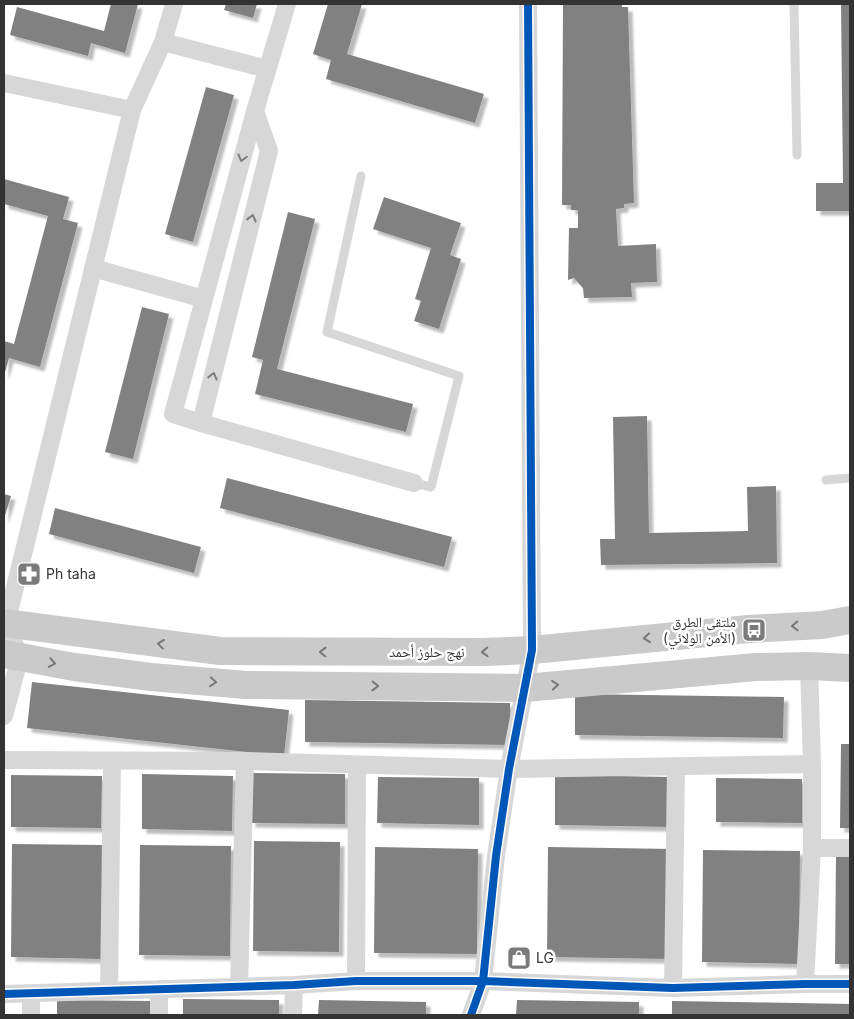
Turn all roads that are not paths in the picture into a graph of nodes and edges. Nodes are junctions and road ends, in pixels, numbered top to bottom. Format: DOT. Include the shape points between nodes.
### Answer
graph roads {
  1 [pos="174,4"];
  2 [pos="288,4"];
  3 [pos="528,4"];
  4 [pos="794,4"];
  5 [pos="164,42"];
  6 [pos="267,69"];
  7 [pos="4,83"];
  8 [pos="132,110"];
  9 [pos="255,111"];
  10 [pos="797,156"];
  11 [pos="360,176"];
  12 [pos="93,268"];
  13 [pos="204,299"];
  14 [pos="201,423"];
  15 [pos="850,478"];
  16 [pos="826,480"];
  17 [pos="414,483"];
  18 [pos="847,619"];
  19 [pos="5,624"];
  20 [pos="532,650"];
  21 [pos="12,655"];
  22 [pos="809,666"];
  23 [pos="850,668"];
  24 [pos="850,680"];
  25 [pos="525,688"];
  26 [pos="4,716"];
  27 [pos="4,760"];
  28 [pos="112,761"];
  29 [pos="244,761"];
  30 [pos="812,764"];
  31 [pos="357,765"];
  32 [pos="676,766"];
  33 [pos="509,769"];
  34 [pos="812,848"];
  35 [pos="850,848"];
  36 [pos="356,981"];
  37 [pos="483,981"];
  38 [pos="806,984"];
  39 [pos="850,984"];
  40 [pos="294,985"];
  41 [pos="239,987"];
  42 [pos="673,988"];
  43 [pos="159,989"];
  44 [pos="109,991"];
  45 [pos="31,993"];
  46 [pos="4,994"];
  47 [pos="31,1015"];
  48 [pos="159,1015"];
  49 [pos="293,1015"];
  50 [pos="471,1015"];
  1 -- 5 [label="street"];
  2 -- 6 [label="street"];
  3 -- 20 [label="street"];
  4 -- 10 [label="lane"];
  5 -- 6 [label="street"];
  5 -- 8 [label="street"];
  6 -- 9 [label="street"];
  7 -- 8 [label="street"];
  8 -- 12 [label="street"];
  9 -- 13 [label="street, one-way"];
  14 -- 9 [label="street, one-way" via="269,151"];
  11 -- 17 [label="lane" via="327,332 459,376 431,487"];
  12 -- 13 [label="street"];
  12 -- 19 [label="street"];
  13 -- 14 [label="street" via="173,414"];
  14 -- 17 [label="street"];
  15 -- 16 [label="lane"];
  18 -- 20 [label="main road, نهج حلوز أحمد, one-way" via="822,625"];
  20 -- 19 [label="main road, نهج حلوز أحمد, one-way" via="220,651"];
  19 -- 21 [label="street"];
  20 -- 25 [label="street"];
  21 -- 25 [label="main road, one-way" via="74,668 246,685"];
  21 -- 26 [label="street"];
  22 -- 23 [label="main road"];
  22 -- 24 [label="main road"];
  25 -- 22 [label="main road, one-way" via="756,667"];
  22 -- 30 [label="street"];
  25 -- 33 [label="street"];
  27 -- 28 [label="street"];
  28 -- 29 [label="street"];
  28 -- 44 [label="street"];
  29 -- 31 [label="street"];
  29 -- 41 [label="street"];
  30 -- 32 [label="street"];
  30 -- 34 [label="street"];
  31 -- 33 [label="street"];
  31 -- 36 [label="street"];
  32 -- 33 [label="street"];
  32 -- 42 [label="street"];
  33 -- 37 [label="street"];
  34 -- 35 [label="street"];
  34 -- 38 [label="street"];
  36 -- 37 [label="street"];
  36 -- 40 [label="street"];
  37 -- 42 [label="street"];
  37 -- 50 [label="street"];
  38 -- 39 [label="street"];
  38 -- 42 [label="street"];
  40 -- 41 [label="street"];
  40 -- 49 [label="street"];
  41 -- 43 [label="street"];
  43 -- 44 [label="street"];
  43 -- 48 [label="street"];
  44 -- 45 [label="street"];
  45 -- 46 [label="street"];
  45 -- 47 [label="street"];
}
